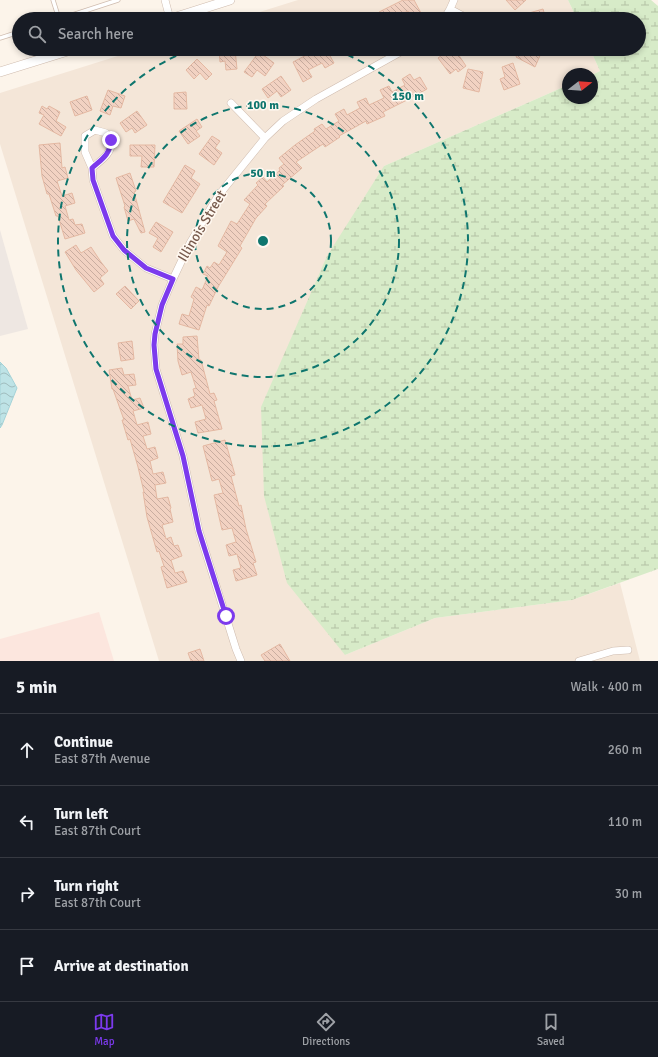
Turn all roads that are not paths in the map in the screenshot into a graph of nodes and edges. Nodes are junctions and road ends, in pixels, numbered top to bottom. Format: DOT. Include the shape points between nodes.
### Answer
graph roads {
  1 [pos="53,0"];
  2 [pos="118,0"];
  3 [pos="165,0"];
  4 [pos="230,0"];
  5 [pos="454,0"];
  6 [pos="450,9"];
  7 [pos="57,12"];
  8 [pos="81,12"];
  9 [pos="168,12"];
  10 [pos="192,12"];
  11 [pos="448,12"];
  12 [pos="456,12"];
  13 [pos="12,34"];
  14 [pos="0,38"];
  15 [pos="49,56"];
  16 [pos="393,56"];
  17 [pos="0,72"];
  18 [pos="231,103"];
  19 [pos="265,138"];
  20 [pos="92,168"];
  21 [pos="173,279"];
  22 [pos="628,650"];
  23 [pos="241,661"];
  24 [pos="579,661"];
  1 -- 7 [label="lane"];
  2 -- 8 [label="lane"];
  3 -- 9 [label="street"];
  4 -- 10 [label="street"];
  5 -- 6 [label="street"];
  6 -- 11 [label="street"];
  6 -- 12 [label="street"];
  13 -- 14 [label="lane"];
  15 -- 17 [label="street"];
  16 -- 19 [label="street, Illinois Street" via="316,99 283,121"];
  18 -- 19 [label="street"];
  19 -- 21 [label="street, Illinois Street" via="218,196 190,243"];
  20 -- 20 [label="street" via="85,152 85,136 95,130 106,133 111,140 111,148"];
  20 -- 21 [label="street" via="93,180 113,236 124,250 146,268"];
  21 -- 23 [label="street, Illinois Street" via="162,305 155,334 156,369 183,456 199,531"];
  22 -- 24 [label="street" via="613,651"];
}
